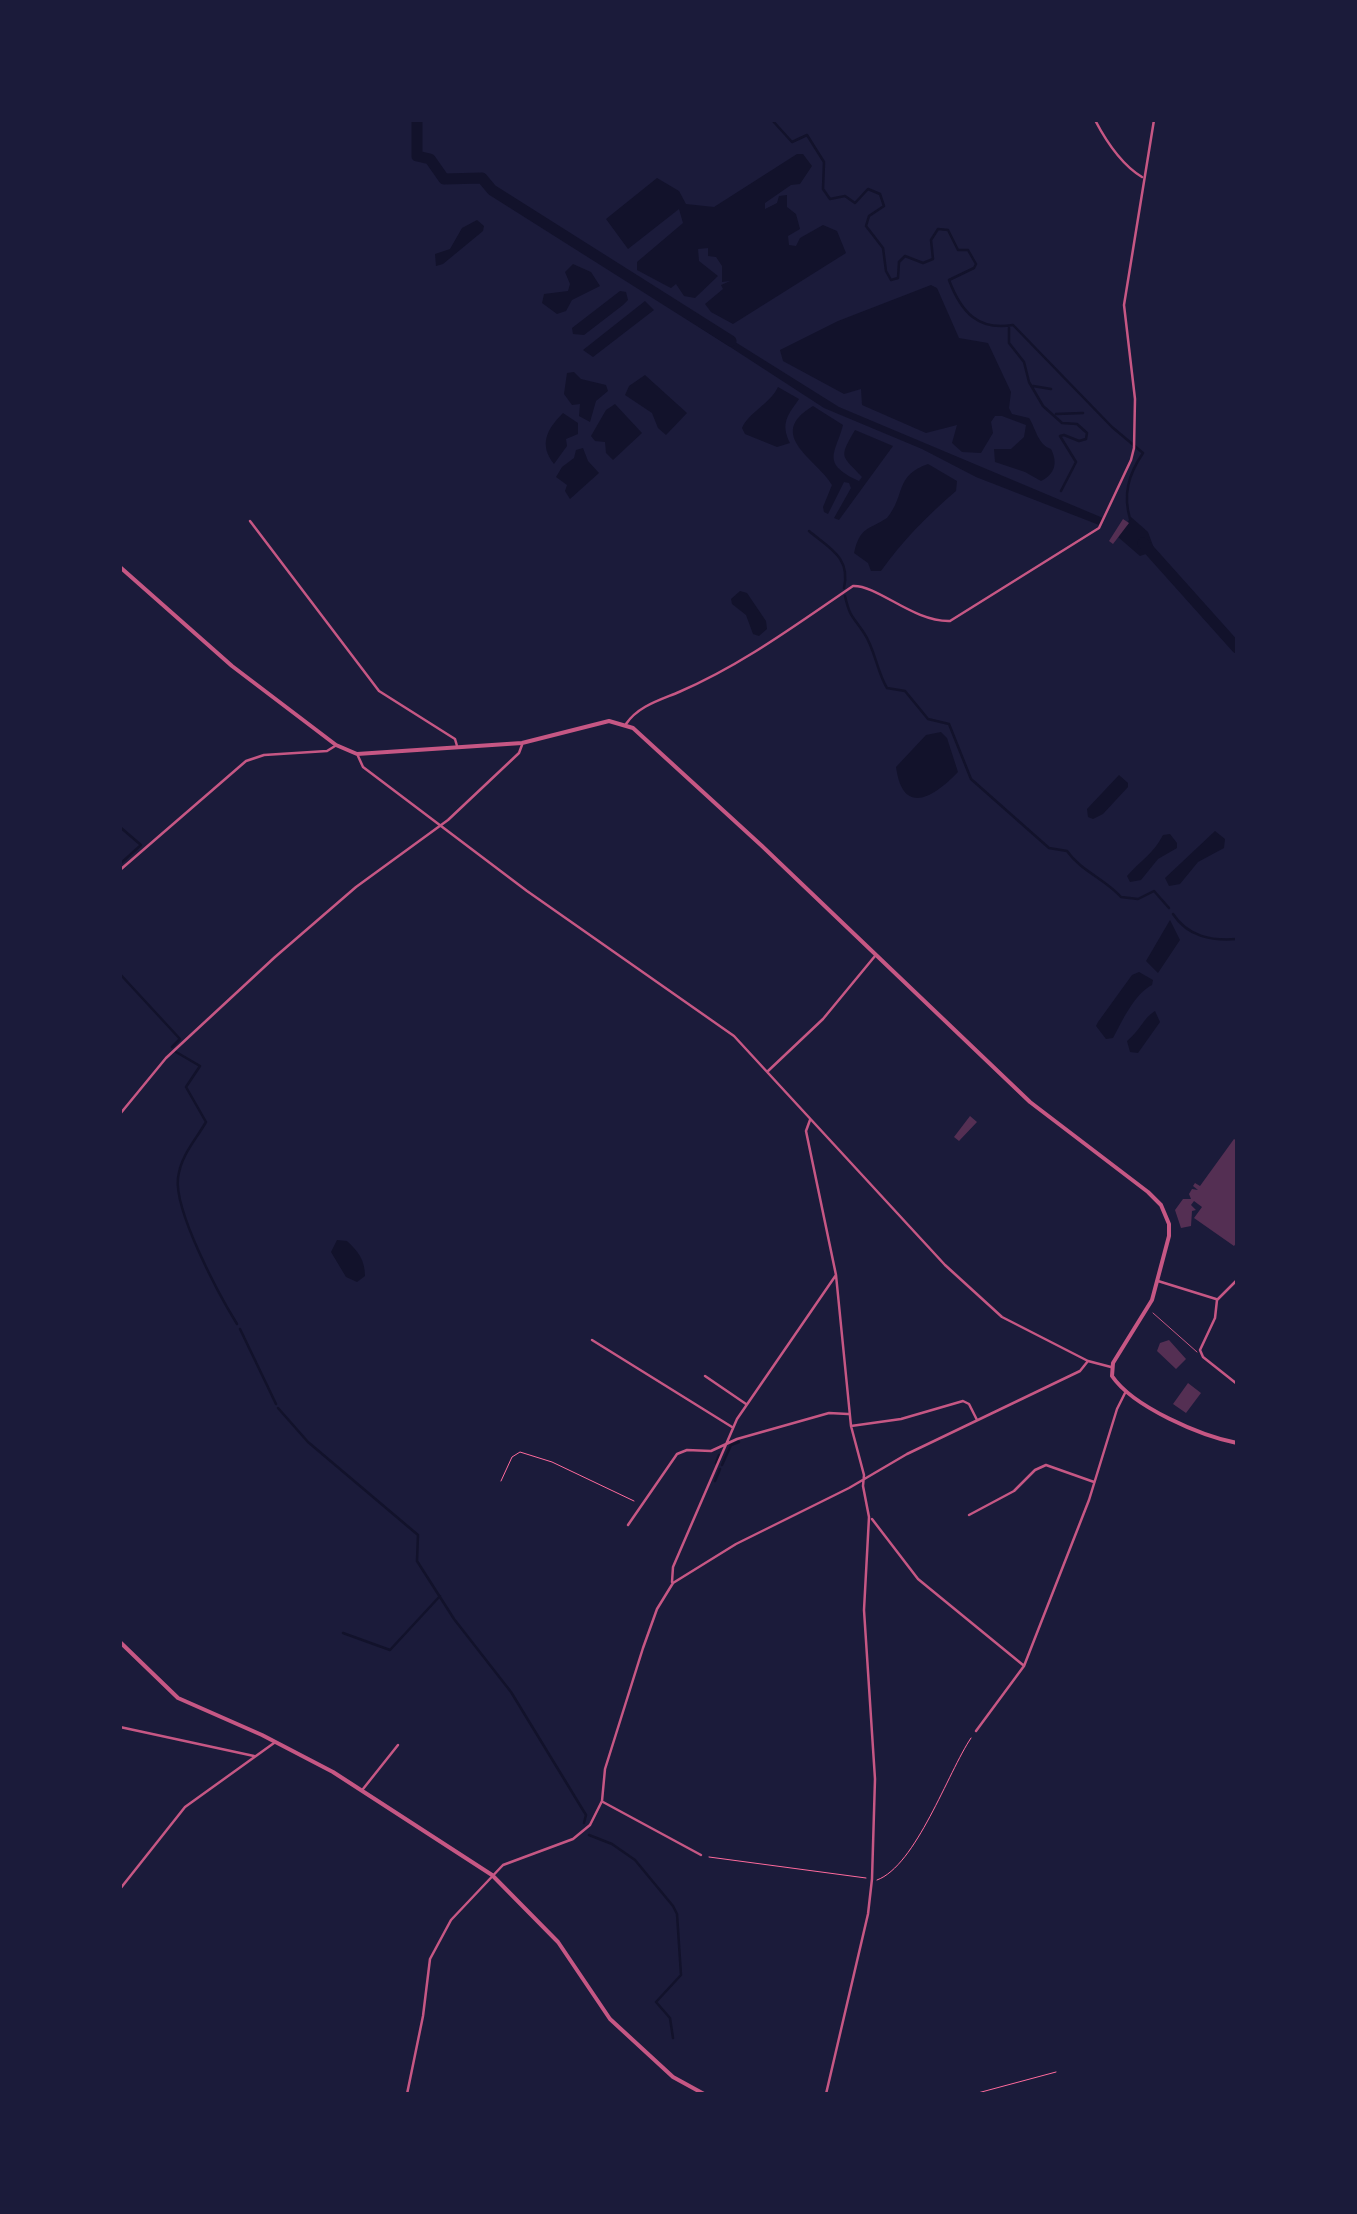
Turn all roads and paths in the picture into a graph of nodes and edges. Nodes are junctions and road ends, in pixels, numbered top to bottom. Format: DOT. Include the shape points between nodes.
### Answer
graph roads {
  1 [pos="1095,120"];
  2 [pos="1154,120"];
  3 [pos="1144,178"];
  4 [pos="250,521"];
  5 [pos="120,567"];
  6 [pos="626,724"];
  7 [pos="522,743"];
  8 [pos="336,745"];
  9 [pos="457,748"];
  10 [pos="358,754"];
  11 [pos="440,825"];
  12 [pos="120,870"];
  13 [pos="876,955"];
  14 [pos="767,1072"];
  15 [pos="120,1114"];
  16 [pos="810,1120"];
  17 [pos="836,1275"];
  18 [pos="1157,1280"];
  19 [pos="1237,1280"];
  20 [pos="1217,1300"];
  21 [pos="1151,1311"];
  22 [pos="592,1340"];
  23 [pos="1200,1352"];
  24 [pos="1088,1360"];
  25 [pos="1111,1367"];
  26 [pos="705,1376"];
  27 [pos="1237,1384"];
  28 [pos="1126,1392"];
  29 [pos="747,1405"];
  30 [pos="850,1414"];
  31 [pos="978,1421"];
  32 [pos="850,1426"];
  33 [pos="734,1428"];
  34 [pos="726,1443"];
  35 [pos="1237,1443"];
  36 [pos="863,1480"];
  37 [pos="501,1482"];
  38 [pos="1095,1482"];
  39 [pos="642,1504"];
  40 [pos="968,1515"];
  41 [pos="870,1518"];
  42 [pos="628,1525"];
  43 [pos="672,1583"];
  44 [pos="120,1642"];
  45 [pos="1024,1666"];
  46 [pos="120,1727"];
  47 [pos="976,1731"];
  48 [pos="275,1742"];
  49 [pos="398,1745"];
  50 [pos="255,1757"];
  51 [pos="363,1790"];
  52 [pos="602,1801"];
  53 [pos="701,1855"];
  54 [pos="492,1875"];
  55 [pos="872,1880"];
  56 [pos="880,1881"];
  57 [pos="120,1889"];
  58 [pos="1056,2072"];
  59 [pos="407,2094"];
  60 [pos="704,2094"];
  61 [pos="826,2094"];
  62 [pos="974,2094"];
  1 -- 3 [label="street"];
  2 -- 3 [label="street"];
  3 -- 6 [label="street" via="1124,305 1135,441 1100,526 950,621 854,586 724,670 642,708"];
  4 -- 9 [label="street" via="380,691 454,739"];
  5 -- 8 [label="street" via="232,666"];
  6 -- 7 [label="street" via="598,722"];
  6 -- 13 [label="street"];
  7 -- 9 [label="street"];
  7 -- 11 [label="street"];
  8 -- 10 [label="street"];
  8 -- 12 [label="street" via="246,761"];
  9 -- 10 [label="street"];
  10 -- 11 [label="street" via="364,767"];
  11 -- 14 [label="street" via="706,1014"];
  11 -- 15 [label="street" via="275,957 176,1048"];
  13 -- 14 [label="street"];
  13 -- 18 [label="street" via="1030,1102 1156,1199 1169,1230"];
  14 -- 16 [label="street"];
  16 -- 17 [label="street" via="806,1131"];
  16 -- 24 [label="street" via="982,1301 1023,1330"];
  17 -- 29 [label="street"];
  17 -- 30 [label="street"];
  18 -- 20 [label="street"];
  18 -- 21 [label="street"];
  19 -- 20 [label="street"];
  20 -- 23 [label="street"];
  21 -- 23 [label="lane"];
  21 -- 25 [label="street"];
  22 -- 33 [label="street"];
  23 -- 27 [label="street"];
  24 -- 25 [label="street"];
  24 -- 31 [label="street" via="1080,1371"];
  25 -- 28 [label="street"];
  26 -- 29 [label="street"];
  28 -- 35 [label="street"];
  28 -- 38 [label="street"];
  29 -- 33 [label="street"];
  30 -- 32 [label="street"];
  30 -- 34 [label="street" via="829,1413"];
  31 -- 32 [label="street" via="962,1400"];
  31 -- 36 [label="street"];
  32 -- 36 [label="street"];
  33 -- 34 [label="street"];
  34 -- 39 [label="street" via="677,1454"];
  34 -- 43 [label="street"];
  36 -- 41 [label="street"];
  36 -- 43 [label="street"];
  37 -- 39 [label="path" via="520,1452"];
  38 -- 40 [label="street" via="1046,1465"];
  38 -- 45 [label="street"];
  39 -- 42 [label="street"];
  41 -- 45 [label="street" via="918,1579"];
  41 -- 55 [label="street" via="864,1610"];
  43 -- 52 [label="street" via="642,1648"];
  44 -- 48 [label="street" via="178,1698"];
  45 -- 47 [label="street"];
  46 -- 50 [label="street"];
  47 -- 56 [label="path" via="932,1816"];
  48 -- 50 [label="street"];
  48 -- 51 [label="street"];
  49 -- 51 [label="street"];
  50 -- 57 [label="street" via="185,1806"];
  51 -- 54 [label="street"];
  52 -- 53 [label="street"];
  52 -- 54 [label="street" via="583,1833"];
  53 -- 55 [label="path"];
  54 -- 59 [label="street" via="433,1950"];
  54 -- 60 [label="street" via="558,1942 610,2020 674,2077"];
  55 -- 61 [label="street"];
  58 -- 62 [label="path"];
}
